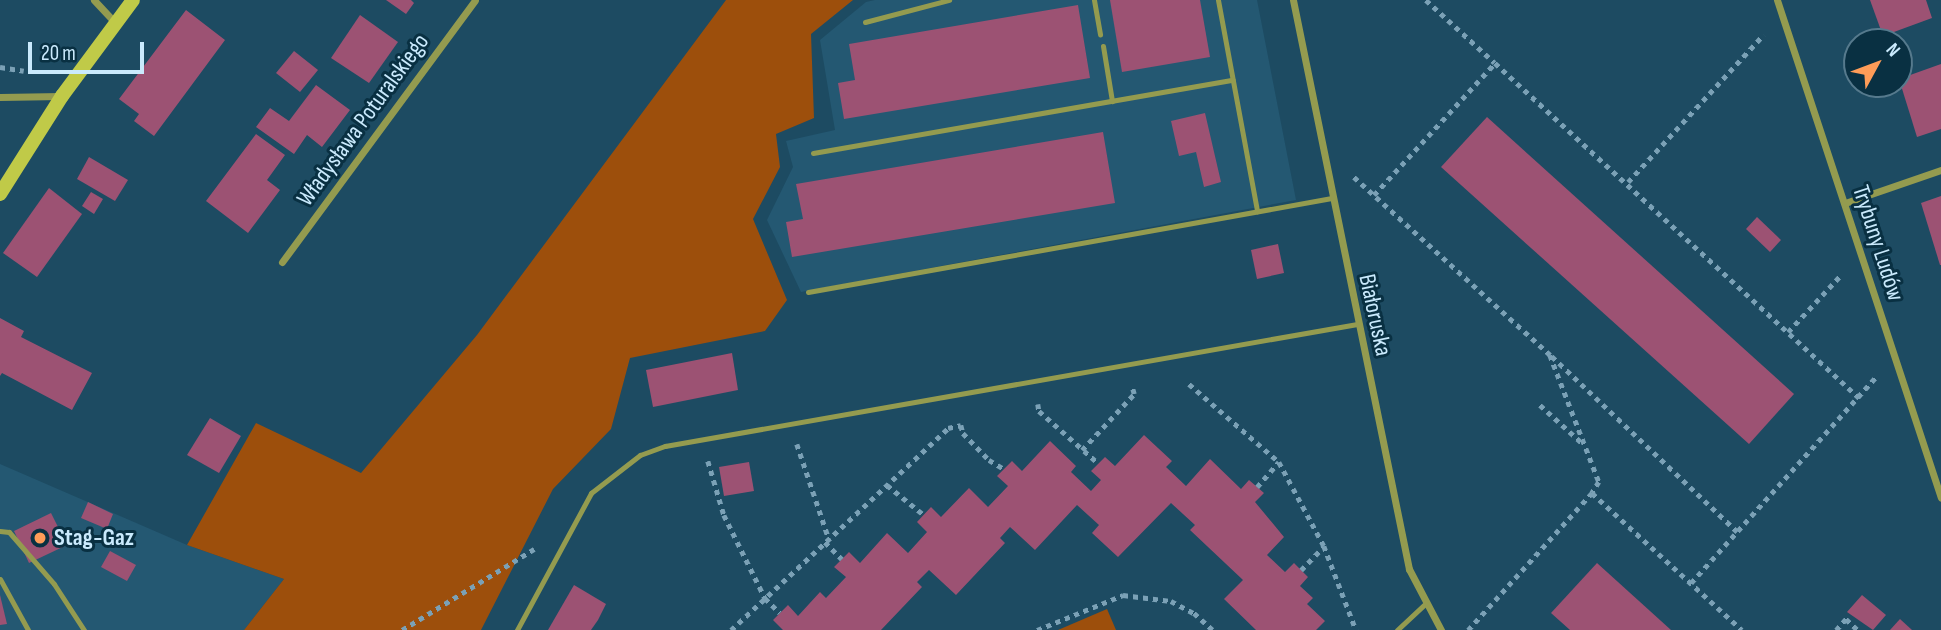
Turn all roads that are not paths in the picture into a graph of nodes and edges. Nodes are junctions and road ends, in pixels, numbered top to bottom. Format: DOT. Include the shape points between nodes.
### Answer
graph roads {
  1 [pos="94,0"];
  2 [pos="133,0"];
  3 [pos="475,0"];
  4 [pos="949,0"];
  5 [pos="1094,0"];
  6 [pos="1218,0"];
  7 [pos="1293,0"];
  8 [pos="1777,0"];
  9 [pos="865,22"];
  10 [pos="116,24"];
  11 [pos="1100,34"];
  12 [pos="1102,46"];
  13 [pos="1233,80"];
  14 [pos="62,96"];
  15 [pos="0,97"];
  16 [pos="1112,101"];
  17 [pos="813,153"];
  18 [pos="1941,170"];
  19 [pos="0,194"];
  20 [pos="1332,198"];
  21 [pos="1844,203"];
  22 [pos="1258,211"];
  23 [pos="282,262"];
  24 [pos="808,292"];
  25 [pos="1357,324"];
  26 [pos="1941,498"];
  27 [pos="0,531"];
  28 [pos="0,579"];
  29 [pos="1425,604"];
  30 [pos="28,630"];
  31 [pos="84,630"];
  32 [pos="517,630"];
  33 [pos="1397,630"];
  34 [pos="1441,630"];
  1 -- 10 [label="street"];
  2 -- 10 [label="street"];
  3 -- 23 [label="street, Władysława Poturalskiego"];
  4 -- 9 [label="lane"];
  5 -- 11 [label="lane"];
  6 -- 13 [label="lane"];
  7 -- 20 [label="street, Białoruska"];
  8 -- 21 [label="street, Trybuny Ludów"];
  10 -- 14 [label="street"];
  12 -- 16 [label="lane"];
  13 -- 16 [label="lane"];
  13 -- 22 [label="lane"];
  14 -- 15 [label="street"];
  14 -- 19 [label="street"];
  16 -- 17 [label="lane"];
  18 -- 21 [label="street"];
  20 -- 22 [label="lane"];
  20 -- 25 [label="street, Białoruska"];
  21 -- 26 [label="street, Trybuny Ludów"];
  22 -- 24 [label="lane"];
  25 -- 29 [label="street, Białoruska" via="1409,569"];
  25 -- 32 [label="lane" via="704,439 640,455 615,470 591,494"];
  27 -- 31 [label="lane" via="9,532 54,584"];
  28 -- 30 [label="lane"];
  29 -- 33 [label="lane"];
  29 -- 34 [label="street, Białoruska"];
}
